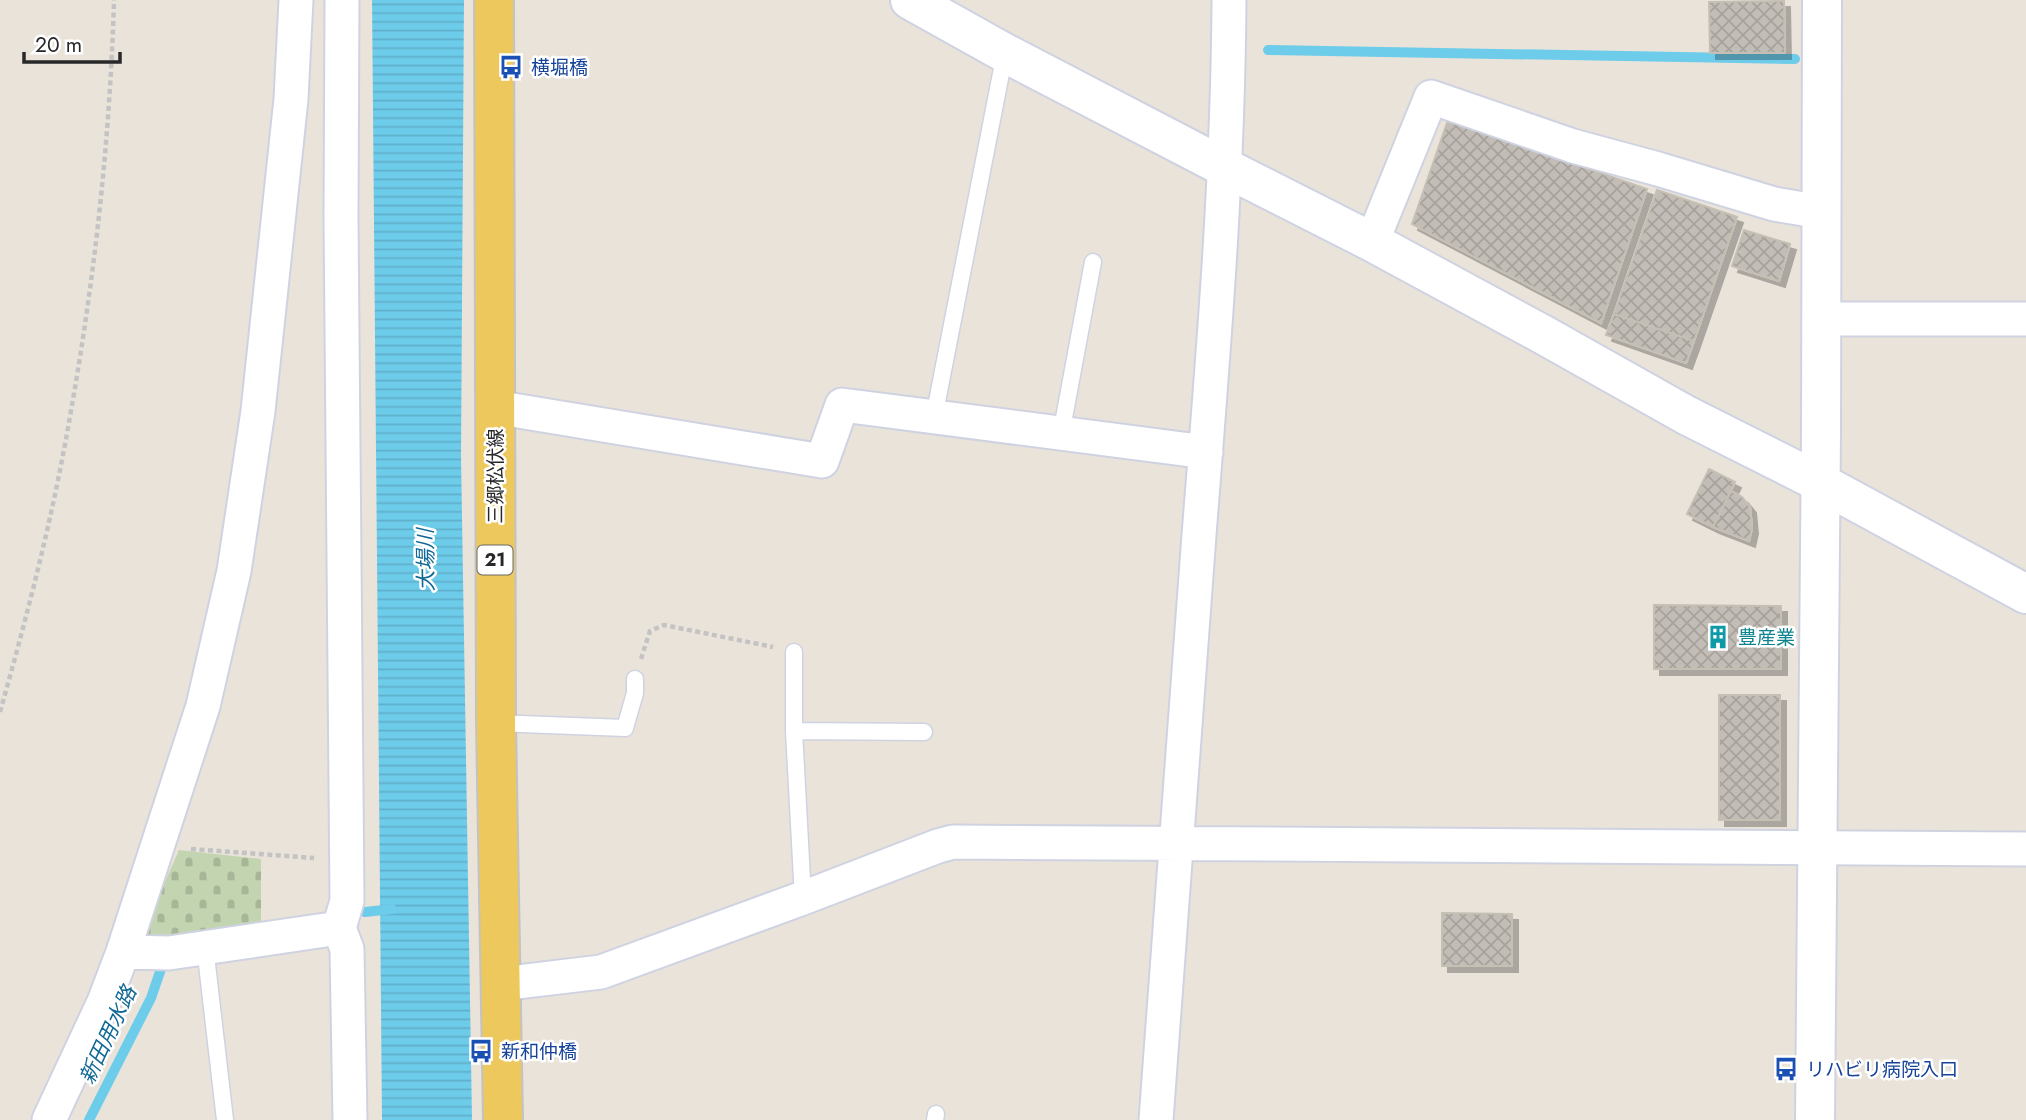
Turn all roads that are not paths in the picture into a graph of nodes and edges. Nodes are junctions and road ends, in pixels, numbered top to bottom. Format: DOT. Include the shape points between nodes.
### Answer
graph roads {
  1 [pos="296,0"];
  2 [pos="342,0"];
  3 [pos="494,0"];
  4 [pos="910,0"];
  5 [pos="1228,0"];
  6 [pos="1822,0"];
  7 [pos="1006,53"];
  8 [pos="1224,167"];
  9 [pos="1822,212"];
  10 [pos="1372,242"];
  11 [pos="1093,261"];
  12 [pos="1822,319"];
  13 [pos="2026,319"];
  14 [pos="494,407"];
  15 [pos="934,417"];
  16 [pos="1061,434"];
  17 [pos="1206,452"];
  18 [pos="1821,483"];
  19 [pos="2026,594"];
  20 [pos="794,652"];
  21 [pos="635,679"];
  22 [pos="496,723"];
  23 [pos="794,731"];
  24 [pos="924,732"];
  25 [pos="1175,844"];
  26 [pos="1818,847"];
  27 [pos="2026,849"];
  28 [pos="803,898"];
  29 [pos="339,928"];
  30 [pos="205,947"];
  31 [pos="123,952"];
  32 [pos="500,984"];
  33 [pos="49,1120"];
  34 [pos="225,1120"];
  35 [pos="350,1120"];
  36 [pos="503,1120"];
  37 [pos="1156,1120"];
  38 [pos="1815,1120"];
  1 -- 31 [label="street" via="291,99 258,411 234,570 203,706"];
  2 -- 29 [label="street" via="347,901"];
  3 -- 14 [label="main road, 三郷松伏線 / 21"];
  4 -- 7 [label="street"];
  5 -- 8 [label="street"];
  6 -- 9 [label="street"];
  7 -- 8 [label="street"];
  7 -- 15 [label="lane"];
  8 -- 10 [label="street"];
  8 -- 17 [label="street"];
  9 -- 10 [label="street" via="1774,204 1573,146 1432,97"];
  9 -- 12 [label="street"];
  10 -- 18 [label="street" via="1686,415"];
  11 -- 16 [label="lane"];
  12 -- 13 [label="street"];
  12 -- 18 [label="street"];
  14 -- 15 [label="street" via="822,461 842,405"];
  14 -- 22 [label="main road, 三郷松伏線 / 21"];
  15 -- 16 [label="street"];
  16 -- 17 [label="street"];
  17 -- 25 [label="street"];
  18 -- 19 [label="street"];
  18 -- 26 [label="street"];
  20 -- 23 [label="lane"];
  21 -- 22 [label="lane" via="625,728"];
  22 -- 32 [label="main road, 三郷松伏線 / 21"];
  23 -- 24 [label="lane"];
  23 -- 28 [label="lane"];
  25 -- 26 [label="street"];
  25 -- 28 [label="street" via="953,842"];
  25 -- 37 [label="street"];
  26 -- 27 [label="street"];
  26 -- 38 [label="street"];
  28 -- 32 [label="street" via="601,972"];
  29 -- 30 [label="street"];
  29 -- 35 [label="street" via="347,949"];
  30 -- 31 [label="street" via="169,953"];
  30 -- 34 [label="lane"];
  31 -- 33 [label="street"];
  32 -- 36 [label="main road, 三郷松伏線 / 21"];
}
